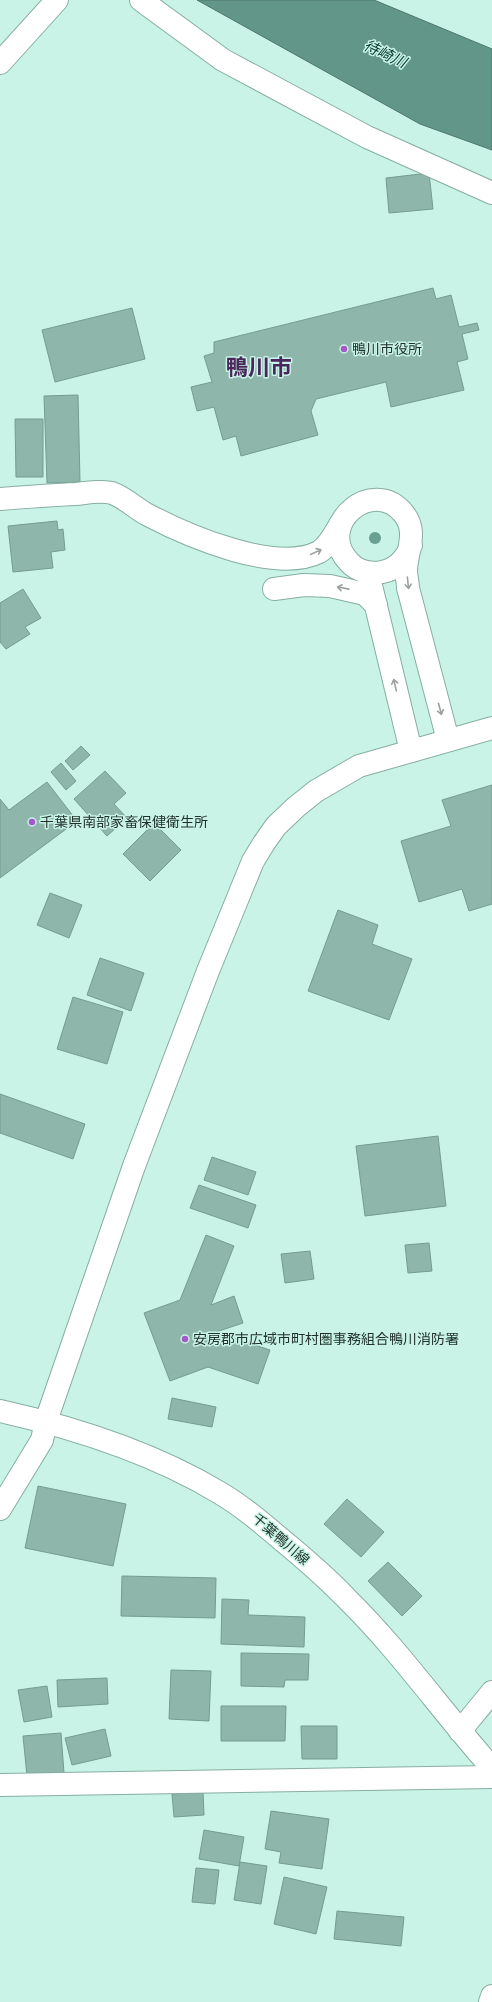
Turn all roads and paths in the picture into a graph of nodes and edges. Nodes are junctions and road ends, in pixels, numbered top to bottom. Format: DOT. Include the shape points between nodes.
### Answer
graph roads {
  1 [pos="57,0"];
  2 [pos="141,0"];
  3 [pos="0,63"];
  4 [pos="492,193"];
  5 [pos="0,499"];
  6 [pos="341,523"];
  7 [pos="411,544"];
  8 [pos="368,573"];
  9 [pos="274,589"];
  10 [pos="376,605"];
  11 [pos="492,728"];
  12 [pos="448,740"];
  13 [pos="411,751"];
  14 [pos="0,1411"];
  15 [pos="46,1422"];
  16 [pos="0,1509"];
  17 [pos="492,1692"];
  18 [pos="460,1731"];
  19 [pos="492,1768"];
  20 [pos="492,1777"];
  21 [pos="0,1785"];
  22 [pos="492,1996"];
  23 [pos="490,2002"];
  1 -- 3 [label="street"];
  2 -- 4 [label="street" via="223,60 367,137"];
  5 -- 6 [label="street, one-way" via="111,493 147,515 224,547 278,559 319,552"];
  6 -- 7 [label="street" via="347,513 361,503 378,500 389,503 398,508 408,520 412,534"];
  6 -- 8 [label="street" via="338,540 342,552 352,565"];
  7 -- 8 [label="street" via="397,566 383,572"];
  7 -- 12 [label="street, one-way" via="406,570 408,588"];
  8 -- 10 [label="street"];
  10 -- 9 [label="street, one-way" via="365,594 330,586 304,585"];
  13 -- 10 [label="street, one-way"];
  11 -- 12 [label="street"];
  12 -- 13 [label="street"];
  13 -- 15 [label="street" via="359,766 316,791 276,826 253,861 134,1166"];
  14 -- 15 [label="street, 千葉鴨川線"];
  15 -- 16 [label="street" via="42,1440"];
  15 -- 18 [label="street, 千葉鴨川線" via="123,1447 187,1475 249,1512 348,1600 404,1662"];
  17 -- 18 [label="street"];
  18 -- 19 [label="street, 千葉鴨川線"];
  20 -- 21 [label="street"];
  22 -- 23 [label="street"];
}
